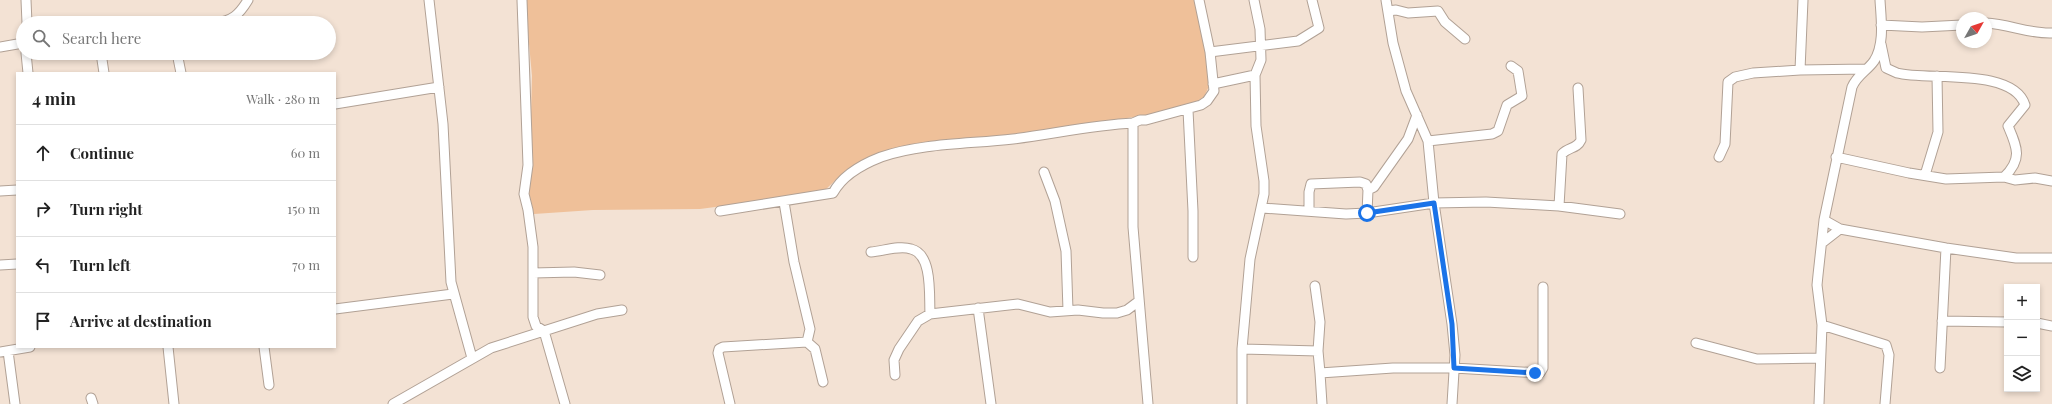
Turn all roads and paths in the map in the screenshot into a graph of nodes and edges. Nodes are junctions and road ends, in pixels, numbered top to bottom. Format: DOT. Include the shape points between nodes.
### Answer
graph roads {
  1 [pos="26,0"];
  2 [pos="248,0"];
  3 [pos="429,0"];
  4 [pos="522,0"];
  5 [pos="1199,0"];
  6 [pos="1254,0"];
  7 [pos="1312,0"];
  8 [pos="1386,0"];
  9 [pos="1803,0"];
  10 [pos="1880,0"];
  11 [pos="1388,11"];
  12 [pos="27,16"];
  13 [pos="236,16"];
  14 [pos="1992,24"];
  15 [pos="1881,25"];
  16 [pos="1956,25"];
  17 [pos="2052,33"];
  18 [pos="1465,39"];
  19 [pos="1880,41"];
  20 [pos="13,44"];
  21 [pos="16,44"];
  22 [pos="1260,45"];
  23 [pos="16,46"];
  24 [pos="0,47"];
  25 [pos="1210,52"];
  26 [pos="27,60"];
  27 [pos="102,60"];
  28 [pos="178,60"];
  29 [pos="1511,66"];
  30 [pos="1866,69"];
  31 [pos="1800,70"];
  32 [pos="28,72"];
  33 [pos="104,72"];
  34 [pos="181,72"];
  35 [pos="1256,75"];
  36 [pos="1937,76"];
  37 [pos="1213,84"];
  38 [pos="439,87"];
  39 [pos="1578,88"];
  40 [pos="336,104"];
  41 [pos="1188,110"];
  42 [pos="1417,115"];
  43 [pos="1134,123"];
  44 [pos="1428,141"];
  45 [pos="1719,157"];
  46 [pos="1836,157"];
  47 [pos="1044,172"];
  48 [pos="1925,175"];
  49 [pos="2004,177"];
  50 [pos="2052,181"];
  51 [pos="16,190"];
  52 [pos="1368,190"];
  53 [pos="0,192"];
  54 [pos="784,202"];
  55 [pos="1434,203"];
  56 [pos="1559,206"];
  57 [pos="1262,208"];
  58 [pos="720,211"];
  59 [pos="1309,211"];
  60 [pos="1367,213"];
  61 [pos="1620,214"];
  62 [pos="1824,220"];
  63 [pos="1840,229"];
  64 [pos="1822,243"];
  65 [pos="1946,248"];
  66 [pos="871,252"];
  67 [pos="1193,257"];
  68 [pos="2052,258"];
  69 [pos="16,264"];
  70 [pos="0,265"];
  71 [pos="533,274"];
  72 [pos="600,275"];
  73 [pos="1315,286"];
  74 [pos="1543,287"];
  75 [pos="453,294"];
  76 [pos="1139,301"];
  77 [pos="978,308"];
  78 [pos="336,309"];
  79 [pos="622,310"];
  80 [pos="1068,310"];
  81 [pos="930,314"];
  82 [pos="1942,321"];
  83 [pos="2004,322"];
  84 [pos="2040,324"];
  85 [pos="1822,325"];
  86 [pos="2052,326"];
  87 [pos="544,332"];
  88 [pos="808,342"];
  89 [pos="1696,343"];
  90 [pos="25,348"];
  91 [pos="168,348"];
  92 [pos="264,348"];
  93 [pos="1242,349"];
  94 [pos="1318,351"];
  95 [pos="4,352"];
  96 [pos="472,358"];
  97 [pos="1820,358"];
  98 [pos="1454,368"];
  99 [pos="1940,368"];
  100 [pos="1320,373"];
  101 [pos="895,375"];
  102 [pos="823,382"];
  103 [pos="269,385"];
  104 [pos="411,394"];
  105 [pos="15,404"];
  106 [pos="174,404"];
  107 [pos="393,404"];
  108 [pos="414,404"];
  109 [pos="565,404"];
  110 [pos="730,404"];
  111 [pos="991,404"];
  112 [pos="1148,404"];
  113 [pos="1242,404"];
  114 [pos="1322,404"];
  115 [pos="1452,404"];
  116 [pos="1819,404"];
  117 [pos="1885,404"];
  1 -- 12 [label="street"];
  2 -- 13 [label="street"];
  3 -- 38 [label="street"];
  4 -- 71 [label="street" via="528,165 524,194 533,247"];
  5 -- 25 [label="street"];
  6 -- 22 [label="street" via="1260,29"];
  7 -- 22 [label="street" via="1319,28 1298,41"];
  8 -- 11 [label="street"];
  9 -- 31 [label="street"];
  10 -- 15 [label="street"];
  11 -- 18 [label="street" via="1438,11 1445,22"];
  11 -- 42 [label="street" via="1397,61"];
  14 -- 17 [label="street" via="2029,32"];
  15 -- 16 [label="street"];
  15 -- 19 [label="street"];
  19 -- 30 [label="street" via="1876,55"];
  19 -- 36 [label="street" via="1886,68 1900,74"];
  20 -- 21 [label="street"];
  20 -- 23 [label="street"];
  20 -- 24 [label="street"];
  22 -- 25 [label="street"];
  22 -- 35 [label="street" via="1261,60"];
  25 -- 37 [label="street"];
  26 -- 32 [label="street"];
  27 -- 33 [label="street"];
  28 -- 34 [label="street"];
  29 -- 44 [label="street" via="1518,71 1522,96 1507,105 1498,131 1492,134"];
  30 -- 31 [label="street"];
  30 -- 46 [label="street" via="1852,86"];
  31 -- 45 [label="street" via="1753,73 1735,76 1728,82 1725,144"];
  35 -- 37 [label="street"];
  35 -- 57 [label="street" via="1256,126 1264,180"];
  36 -- 48 [label="street" via="1938,132"];
  36 -- 49 [label="street" via="1980,79 2008,87 2023,99 2025,105 2008,126 2017,143 2017,156 2013,169"];
  37 -- 41 [label="street" via="1214,91 1207,101"];
  38 -- 40 [label="street"];
  38 -- 75 [label="street" via="444,124"];
  39 -- 56 [label="street" via="1581,140 1579,145 1562,154"];
  41 -- 43 [label="street"];
  41 -- 67 [label="street"];
  42 -- 44 [label="street"];
  42 -- 52 [label="street" via="1408,139 1374,187"];
  43 -- 54 [label="street" via="922,148 891,154 852,172 838,183 833,193"];
  43 -- 76 [label="street" via="1133,227"];
  44 -- 55 [label="street"];
  46 -- 48 [label="street"];
  46 -- 62 [label="street"];
  47 -- 80 [label="street" via="1055,201 1066,251"];
  48 -- 49 [label="street" via="1960,180"];
  49 -- 50 [label="street" via="2015,180 2035,178"];
  51 -- 53 [label="street"];
  52 -- 59 [label="street" via="1366,184 1360,182 1311,184"];
  52 -- 60 [label="street"];
  54 -- 58 [label="street"];
  54 -- 88 [label="street" via="794,262 810,329"];
  55 -- 56 [label="street" via="1486,202"];
  55 -- 60 [label="street"];
  55 -- 98 [label="street" via="1452,324"];
  56 -- 61 [label="street"];
  57 -- 59 [label="street"];
  57 -- 93 [label="street" via="1250,259"];
  59 -- 60 [label="street"];
  62 -- 63 [label="street"];
  62 -- 64 [label="street"];
  63 -- 64 [label="street"];
  63 -- 65 [label="street"];
  64 -- 85 [label="street" via="1817,285"];
  65 -- 68 [label="street" via="2016,258"];
  65 -- 82 [label="street"];
  66 -- 81 [label="street" via="905,248 920,253 927,270"];
  69 -- 70 [label="street"];
  71 -- 72 [label="street" via="574,272"];
  71 -- 87 [label="street" via="533,317 536,326"];
  73 -- 94 [label="street" via="1320,322"];
  74 -- 98 [label="street" via="1543,368 1540,372"];
  75 -- 78 [label="street"];
  75 -- 96 [label="street"];
  76 -- 80 [label="street" via="1127,310 1117,313"];
  76 -- 112 [label="street"];
  77 -- 80 [label="street" via="1018,304 1050,312"];
  77 -- 81 [label="street"];
  77 -- 111 [label="street"];
  79 -- 87 [label="street" via="597,314"];
  81 -- 101 [label="street" via="918,321 899,349 894,360"];
  82 -- 83 [label="street"];
  82 -- 99 [label="street"];
  84 -- 86 [label="street"];
  85 -- 97 [label="street"];
  85 -- 117 [label="street" via="1886,345 1889,355"];
  87 -- 96 [label="street" via="507,341"];
  87 -- 109 [label="street"];
  88 -- 102 [label="street" via="814,349"];
  88 -- 110 [label="street" via="719,349"];
  89 -- 97 [label="street" via="1757,358"];
  90 -- 95 [label="street"];
  91 -- 106 [label="street"];
  92 -- 103 [label="street"];
  93 -- 94 [label="street"];
  93 -- 113 [label="street"];
  94 -- 100 [label="street"];
  95 -- 105 [label="street"];
  96 -- 104 [label="street"];
  97 -- 116 [label="street"];
  98 -- 100 [label="street" via="1393,368"];
  98 -- 115 [label="street"];
  100 -- 114 [label="street"];
  104 -- 107 [label="street"];
  104 -- 108 [label="street"];
}
